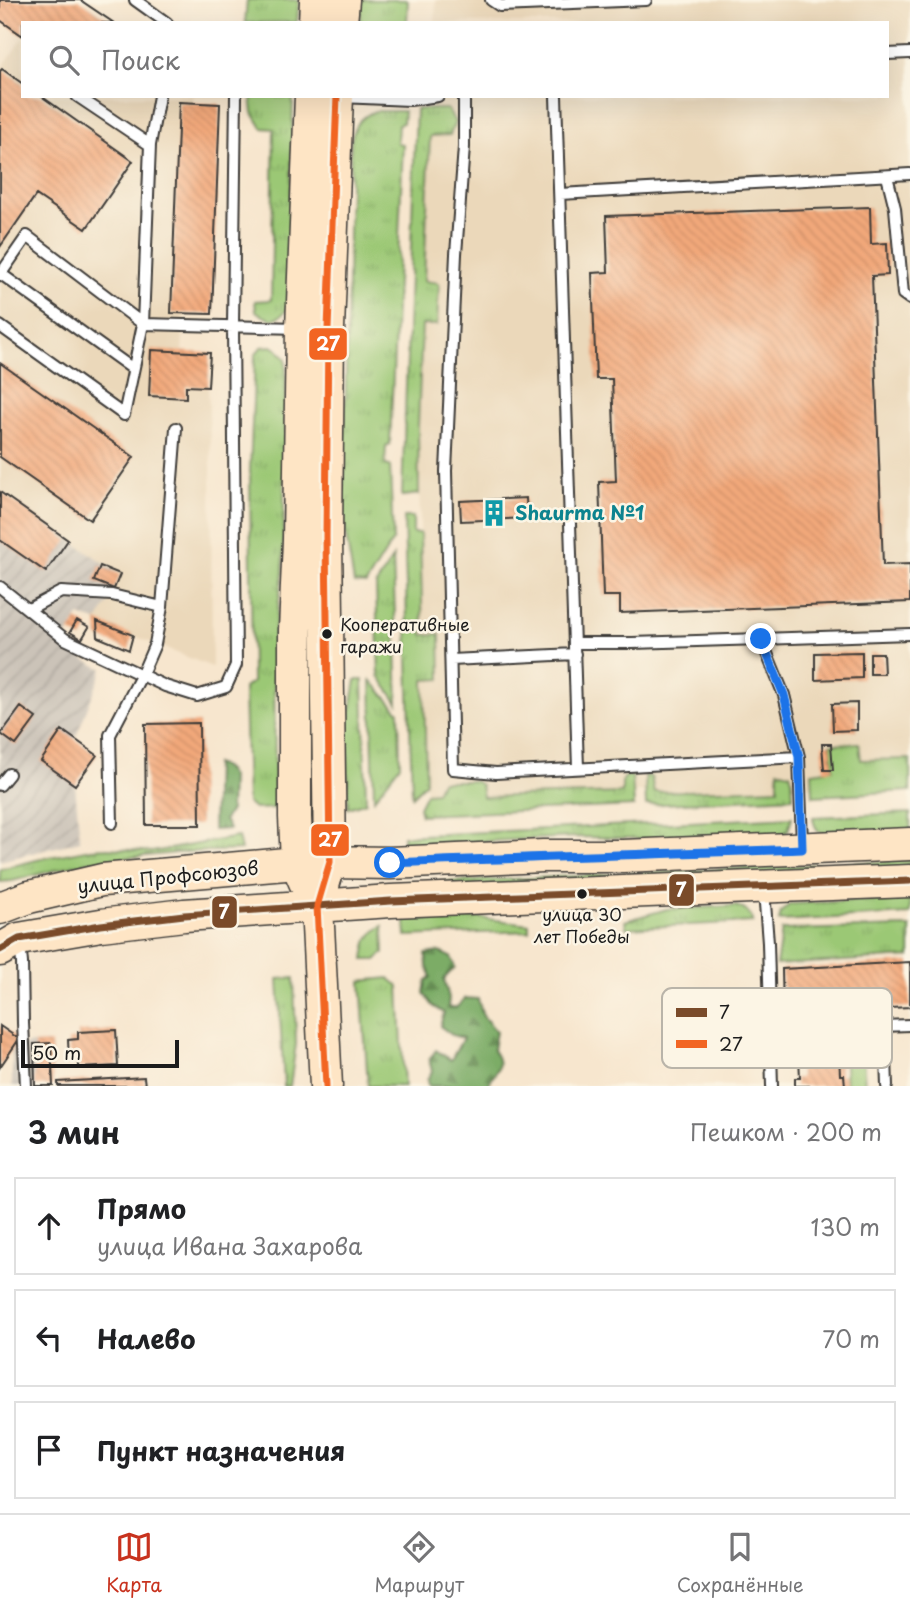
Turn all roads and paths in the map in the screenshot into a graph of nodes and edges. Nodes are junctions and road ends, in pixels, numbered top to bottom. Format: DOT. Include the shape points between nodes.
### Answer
graph roads {
  1 [pos="135,0"];
  2 [pos="316,0"];
  3 [pos="343,0"];
  4 [pos="491,0"];
  5 [pos="646,0"];
  6 [pos="589,1"];
  7 [pos="528,2"];
  8 [pos="164,21"];
  9 [pos="315,21"];
  10 [pos="341,21"];
  11 [pos="910,53"];
  12 [pos="889,54"];
  13 [pos="80,98"];
  14 [pos="159,98"];
  15 [pos="236,98"];
  16 [pos="312,98"];
  17 [pos="337,98"];
  18 [pos="361,98"];
  19 [pos="424,98"];
  20 [pos="464,98"];
  21 [pos="556,98"];
  22 [pos="149,145"];
  23 [pos="910,174"];
  24 [pos="887,176"];
  25 [pos="560,194"];
  26 [pos="0,274"];
  27 [pos="910,299"];
  28 [pos="143,324"];
  29 [pos="0,326"];
  30 [pos="233,326"];
  31 [pos="302,328"];
  32 [pos="133,369"];
  33 [pos="176,428"];
  34 [pos="0,587"];
  35 [pos="162,607"];
  36 [pos="29,609"];
  37 [pos="910,634"];
  38 [pos="761,639"];
  39 [pos="574,648"];
  40 [pos="451,660"];
  41 [pos="142,674"];
  42 [pos="799,757"];
  43 [pos="578,768"];
  44 [pos="9,774"];
  45 [pos="0,785"];
  46 [pos="112,823"];
  47 [pos="910,844"];
  48 [pos="802,849"];
  49 [pos="330,862"];
  50 [pos="297,863"];
  51 [pos="910,881"];
  52 [pos="764,887"];
  53 [pos="317,906"];
  54 [pos="0,908"];
  55 [pos="10,944"];
  56 [pos="769,988"];
  57 [pos="910,1026"];
  58 [pos="892,1027"];
  59 [pos="771,1068"];
  60 [pos="886,1068"];
  61 [pos="26,1086"];
  62 [pos="326,1086"];
  63 [pos="772,1086"];
  64 [pos="887,1086"];
  1 -- 8 [label="lane"];
  2 -- 9 [label="main road"];
  3 -- 10 [label="main road"];
  4 -- 7 [label="lane" via="500,6"];
  5 -- 6 [label="lane"];
  6 -- 7 [label="lane"];
  11 -- 12 [label="lane"];
  13 -- 22 [label="lane"];
  14 -- 22 [label="lane"];
  15 -- 30 [label="lane"];
  16 -- 31 [label="main road"];
  17 -- 49 [label="main road" via="326,537"];
  18 -- 19 [label="lane"];
  20 -- 40 [label="lane" via="446,471"];
  21 -- 25 [label="lane"];
  22 -- 28 [label="lane"];
  23 -- 24 [label="lane"];
  24 -- 25 [label="lane"];
  24 -- 27 [label="lane" via="895,208 903,294"];
  25 -- 39 [label="lane"];
  26 -- 28 [label="lane" via="27,236"];
  26 -- 32 [label="lane"];
  28 -- 30 [label="lane"];
  28 -- 32 [label="lane"];
  29 -- 32 [label="lane" via="124,415"];
  30 -- 31 [label="lane"];
  30 -- 41 [label="lane" via="236,665 226,687 197,696"];
  31 -- 50 [label="main road" via="295,630"];
  33 -- 35 [label="lane"];
  34 -- 36 [label="lane"];
  35 -- 36 [label="lane" via="112,594 61,592"];
  35 -- 41 [label="lane" via="155,644"];
  36 -- 41 [label="lane" via="65,639"];
  37 -- 38 [label="lane"];
  38 -- 39 [label="lane"];
  38 -- 42 [label="lane" via="784,695"];
  39 -- 40 [label="lane"];
  39 -- 43 [label="lane"];
  40 -- 43 [label="lane" via="453,769 496,773"];
  41 -- 46 [label="lane" via="110,735"];
  42 -- 43 [label="lane"];
  42 -- 48 [label="lane"];
  44 -- 45 [label="lane"];
  47 -- 48 [label="main road, улица Профсоюзов"];
  48 -- 49 [label="main road, улица Профсоюзов"];
  49 -- 50 [label="main road, улица Профсоюзов"];
  49 -- 53 [label="main road"];
  50 -- 53 [label="main road"];
  50 -- 54 [label="main road, улица Профсоюзов" via="102,880"];
  51 -- 52 [label="main road, улица Профсоюзов"];
  52 -- 53 [label="main road, улица Профсоюзов"];
  52 -- 56 [label="lane"];
  53 -- 55 [label="main road, улица Профсоюзов" via="102,925"];
  53 -- 62 [label="main road"];
  55 -- 61 [label="lane" via="22,962"];
  57 -- 58 [label="lane"];
  59 -- 63 [label="lane"];
  60 -- 64 [label="lane"];
}
